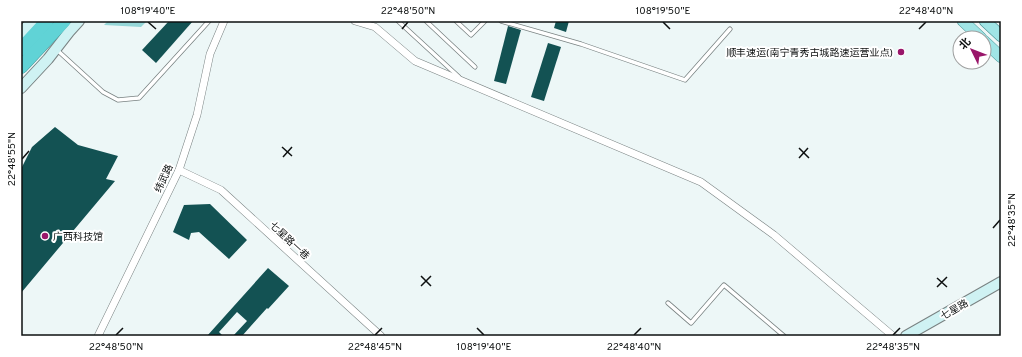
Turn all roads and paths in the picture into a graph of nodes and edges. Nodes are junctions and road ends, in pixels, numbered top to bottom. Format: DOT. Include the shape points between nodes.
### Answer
graph roads {
  1 [pos="32,21"];
  2 [pos="47,21"];
  3 [pos="64,21"];
  4 [pos="79,21"];
  5 [pos="209,21"];
  6 [pos="224,21"];
  7 [pos="355,21"];
  8 [pos="398,21"];
  9 [pos="426,21"];
  10 [pos="456,21"];
  11 [pos="485,21"];
  12 [pos="501,21"];
  13 [pos="963,21"];
  14 [pos="984,21"];
  15 [pos="730,29"];
  16 [pos="973,30"];
  17 [pos="21,33"];
  18 [pos="1001,36"];
  19 [pos="21,49"];
  20 [pos="56,49"];
  21 [pos="992,49"];
  22 [pos="1001,57"];
  23 [pos="21,67"];
  24 [pos="474,67"];
  25 [pos="464,82"];
  26 [pos="21,88"];
  27 [pos="179,170"];
  28 [pos="1001,282"];
  29 [pos="668,303"];
  30 [pos="98,336"];
  31 [pos="381,336"];
  32 [pos="784,336"];
  33 [pos="893,336"];
  34 [pos="906,336"];
  1 -- 17 [label="main road"];
  2 -- 19 [label="highway"];
  3 -- 23 [label="highway"];
  4 -- 20 [label="main road"];
  5 -- 20 [label="lane" via="139,98 118,100 103,92"];
  6 -- 27 [label="street, 纬武路" via="210,54 197,115"];
  7 -- 25 [label="street" via="375,27 415,61"];
  8 -- 25 [label="lane"];
  9 -- 24 [label="lane"];
  10 -- 11 [label="lane" via="471,36"];
  12 -- 15 [label="lane" via="581,44 685,80"];
  13 -- 16 [label="main road"];
  14 -- 18 [label="main road"];
  20 -- 26 [label="main road"];
  21 -- 22 [label="main road"];
  25 -- 33 [label="street" via="701,182 774,235"];
  27 -- 30 [label="street, 纬武路"];
  27 -- 31 [label="street, 七星路一巷" via="221,190"];
  28 -- 34 [label="main road, 七星路"];
  29 -- 32 [label="lane" via="691,323 724,285"];
}
